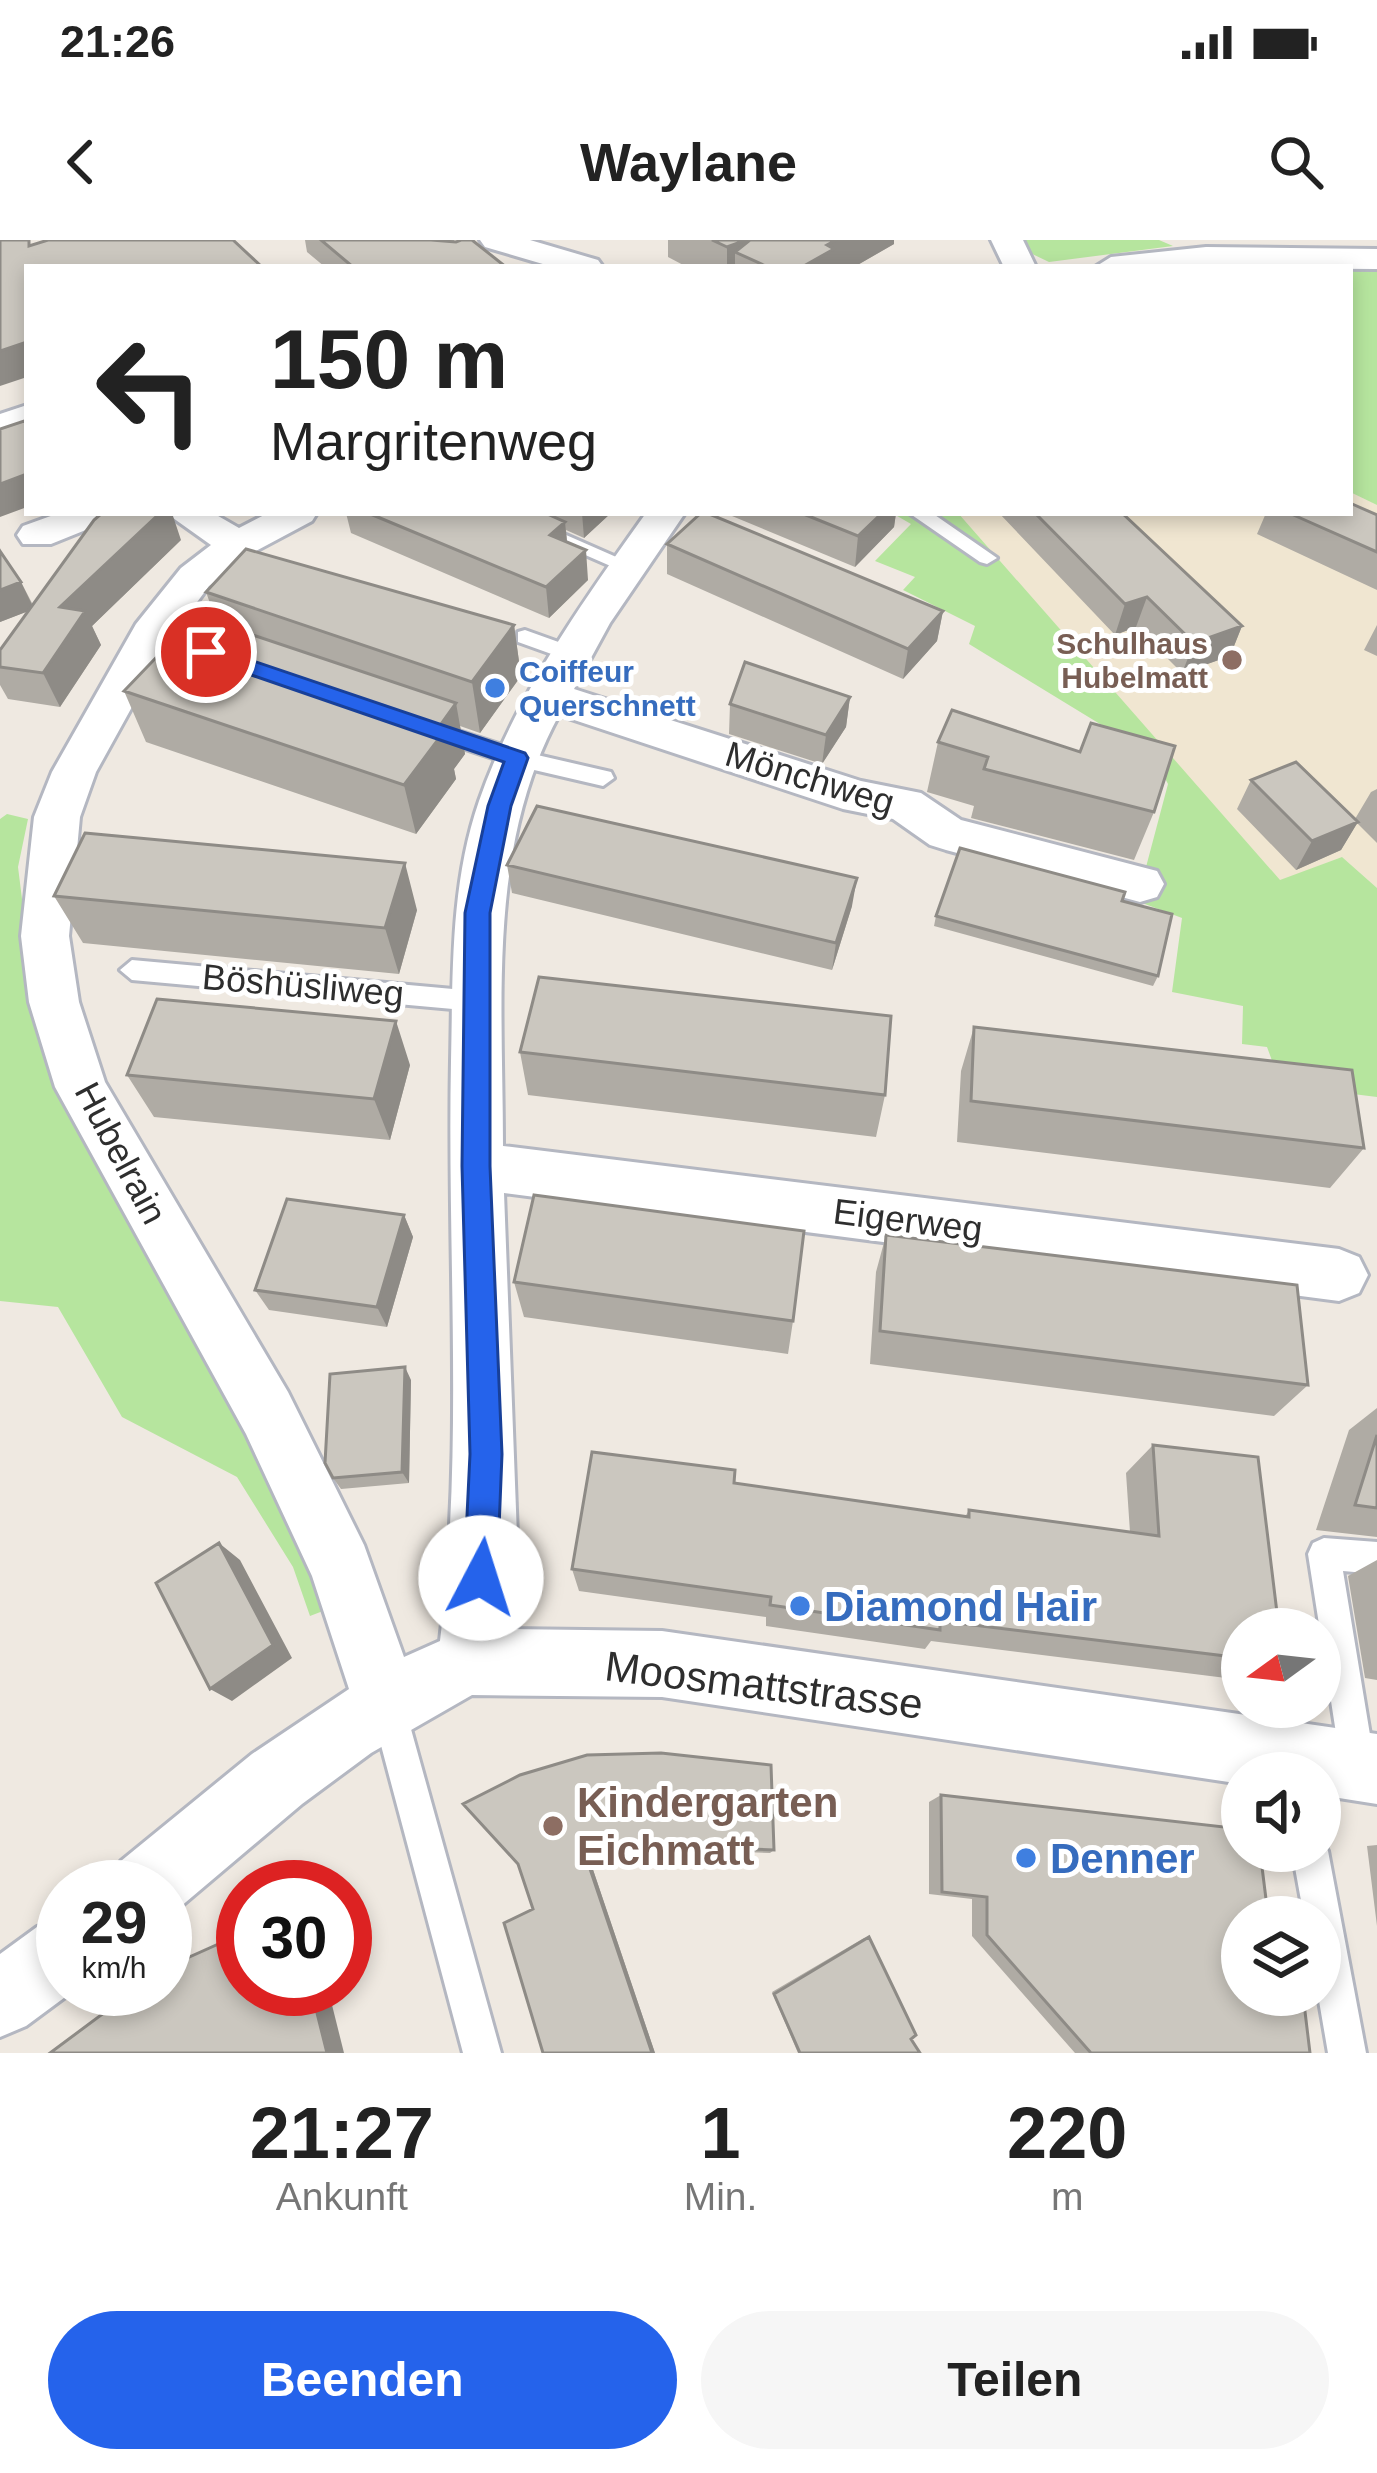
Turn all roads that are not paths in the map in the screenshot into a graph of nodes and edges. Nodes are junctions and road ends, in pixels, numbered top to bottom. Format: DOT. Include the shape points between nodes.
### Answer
graph roads {
  1 [pos="87,240"];
  2 [pos="493,244"];
  3 [pos="1377,259"];
  4 [pos="1204,262"];
  5 [pos="109,264"];
  6 [pos="575,264"];
  7 [pos="1167,264"];
  8 [pos="86,516"];
  9 [pos="190,516"];
  10 [pos="292,516"];
  11 [pos="506,516"];
  12 [pos="924,516"];
  13 [pos="685,517"];
  14 [pos="37,535"];
  15 [pos="238,544"];
  16 [pos="987,558"];
  17 [pos="629,567"];
  18 [pos="548,662"];
  19 [pos="414,724"];
  20 [pos="517,758"];
  21 [pos="603,778"];
  22 [pos="1140,884"];
  23 [pos="131,970"];
  24 [pos="476,1001"];
  25 [pos="476,1166"];
  26 [pos="1339,1275"];
  27 [pos="1377,1558"];
  28 [pos="471,1662"];
  29 [pos="387,1703"];
  30 [pos="1234,1752"];
  31 [pos="1331,1752"];
  32 [pos="180,1860"];
  33 [pos="1314,1872"];
  34 [pos="36,1973"];
  35 [pos="0,2000"];
  36 [pos="482,2053"];
  37 [pos="1347,2053"];
  1 -- 5 [label="street"];
  2 -- 6 [label="street"];
  3 -- 4 [label="street"];
  4 -- 7 [label="street"];
  8 -- 14 [label="street"];
  9 -- 15 [label="street"];
  10 -- 15 [label="street, Hubelrain"];
  11 -- 17 [label="lane"];
  12 -- 16 [label="lane"];
  13 -- 17 [label="street"];
  15 -- 29 [label="street, Hubelrain" via="195,577 151,634 74,772 57,817 45,936 54,1002 81,1087 267,1413 340,1568"];
  17 -- 18 [label="street"];
  18 -- 20 [label="street"];
  18 -- 22 [label="street, Mönchweg" via="860,796 905,805 946,832"];
  19 -- 20 [label="lane"];
  20 -- 21 [label="lane"];
  20 -- 24 [label="street" via="478,913"];
  23 -- 24 [label="lane, Böshüsliweg"];
  24 -- 25 [label="street"];
  25 -- 26 [label="street, Eigerweg"];
  25 -- 28 [label="street" via="486,1515"];
  27 -- 31 [label="lane" via="1324,1554"];
  28 -- 29 [label="street, Moosmattstrasse"];
  28 -- 30 [label="street, Moosmattstrasse" via="662,1664"];
  29 -- 32 [label="street, Moosmattstrasse"];
  29 -- 36 [label="lane"];
  33 -- 37 [label="lane"];
  34 -- 35 [label="street"];
}
